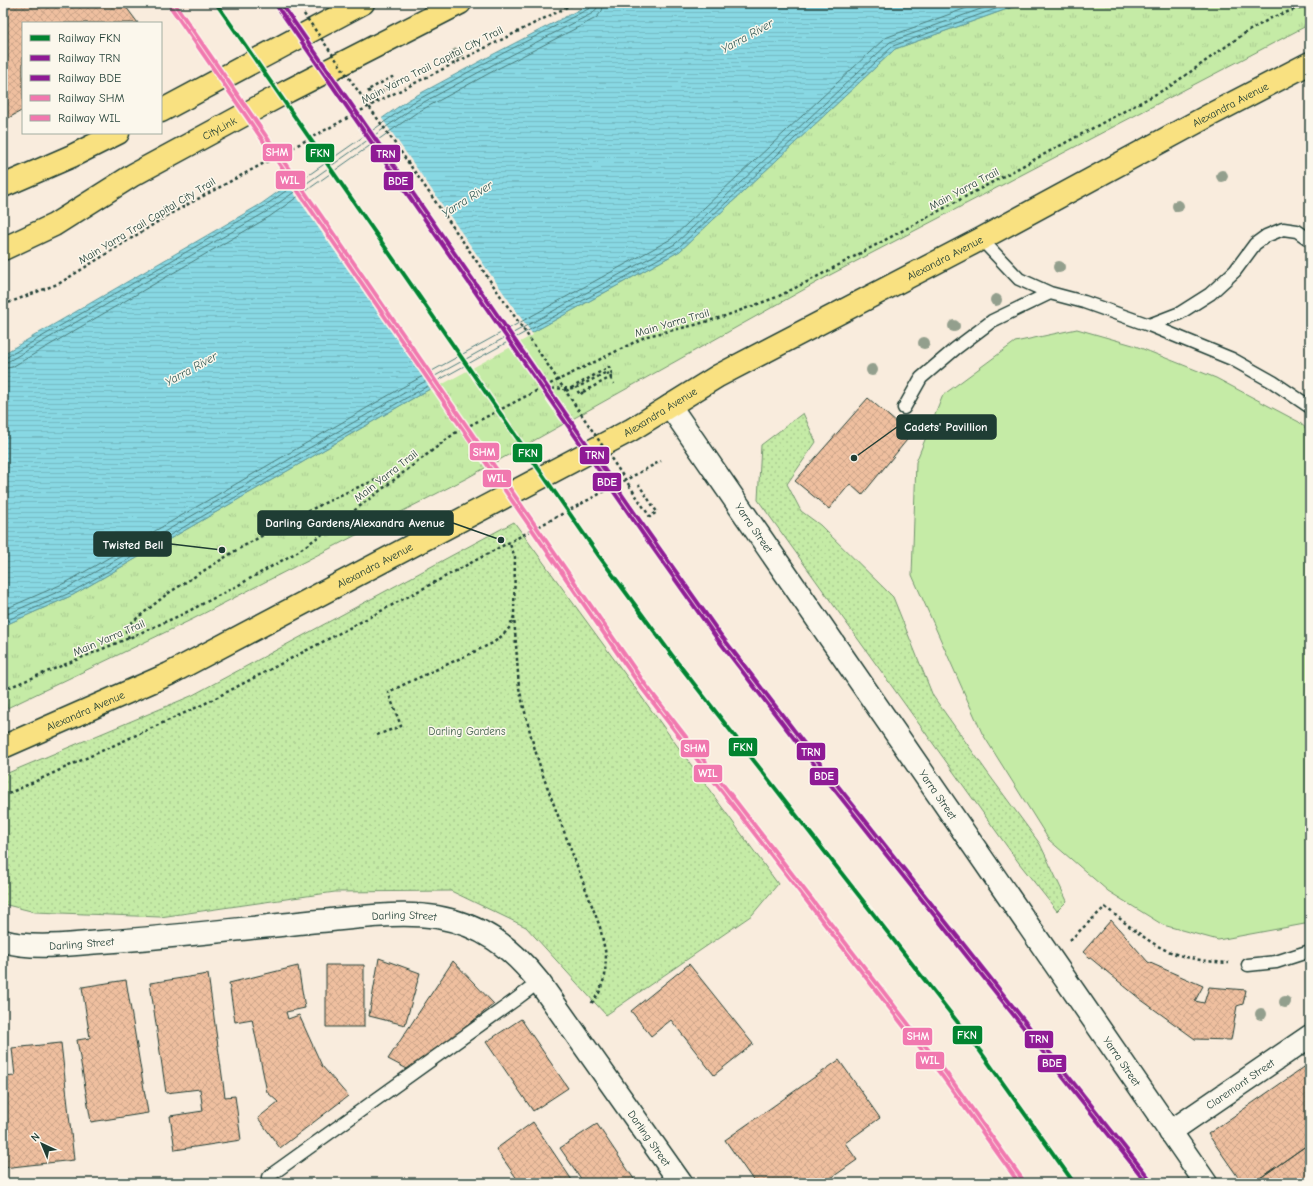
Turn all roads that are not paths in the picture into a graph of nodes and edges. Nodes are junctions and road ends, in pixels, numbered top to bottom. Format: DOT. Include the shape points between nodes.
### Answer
graph roads {
  1 [pos="363,3"];
  2 [pos="460,3"];
  3 [pos="1310,63"];
  4 [pos="162,110"];
  5 [pos="116,134"];
  6 [pos="3,186"];
  7 [pos="982,239"];
  8 [pos="1310,240"];
  9 [pos="3,249"];
  10 [pos="1050,293"];
  11 [pos="1149,325"];
  12 [pos="670,406"];
  13 [pos="904,408"];
  14 [pos="1310,408"];
  15 [pos="3,747"];
  16 [pos="3,941"];
  17 [pos="1310,951"];
  18 [pos="1248,965"];
  19 [pos="539,982"];
  20 [pos="1310,1036"];
  21 [pos="1170,1132"];
  22 [pos="268,1177"];
  23 [pos="681,1183"];
  24 [pos="1206,1183"];
  1 -- 4 [label="main road"];
  2 -- 9 [label="main road, CityLink" via="288,91 133,175 54,225"];
  3 -- 7 [label="main road, Alexandra Avenue"];
  5 -- 6 [label="main road"];
  7 -- 10 [label="lane" via="1019,279"];
  7 -- 12 [label="main road, Alexandra Avenue" via="718,376"];
  8 -- 11 [label="lane" via="1297,231 1283,229 1266,236 1255,244 1235,271 1210,294 1180,313"];
  10 -- 11 [label="lane"];
  10 -- 13 [label="lane" via="992,321 955,349 922,378"];
  11 -- 14 [label="lane" via="1232,359 1273,382"];
  12 -- 15 [label="main road, Alexandra Avenue" via="625,434 169,674"];
  12 -- 21 [label="street, Yarra Street"];
  16 -- 19 [label="street, Darling Street" via="35,946 69,944 380,916 422,915 438,917 482,931 518,958"];
  17 -- 18 [label="lane" via="1276,962"];
  19 -- 22 [label="lane"];
  19 -- 23 [label="street, Darling Street"];
  20 -- 21 [label="street, Claremont Street"];
  21 -- 24 [label="street, Yarra Street"];
}
